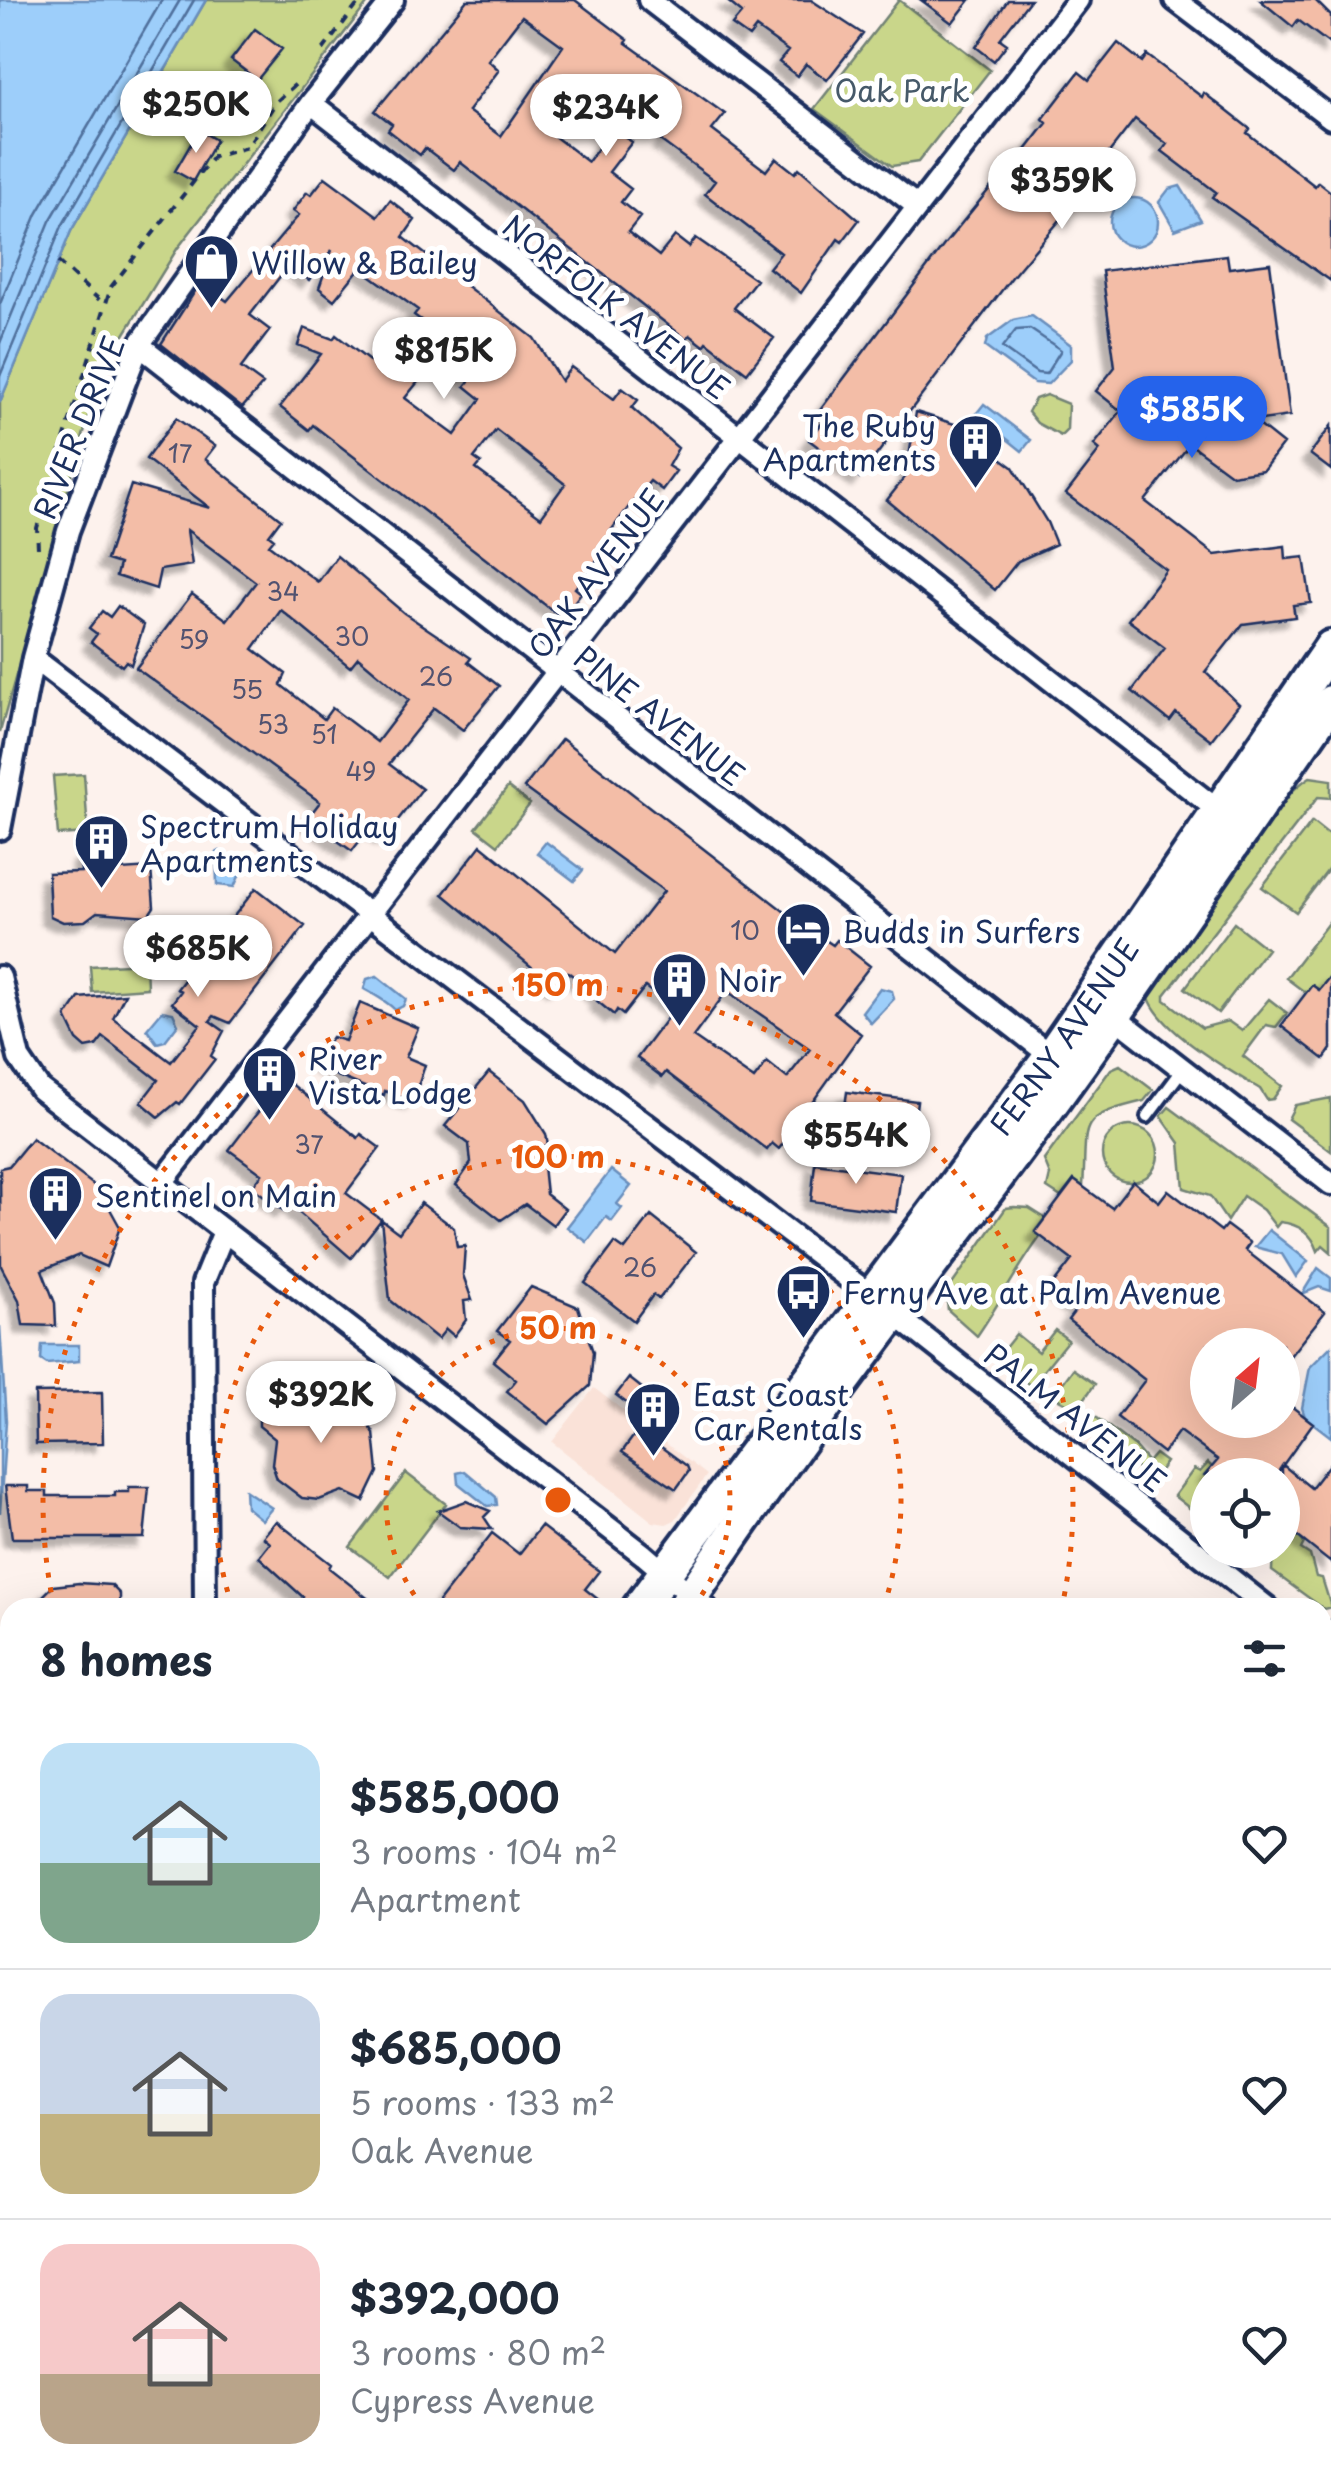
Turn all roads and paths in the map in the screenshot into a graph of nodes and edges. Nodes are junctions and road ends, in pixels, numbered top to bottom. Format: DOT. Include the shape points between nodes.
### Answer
graph roads {
  1 [pos="361,0"];
  2 [pos="393,0"];
  3 [pos="649,0"];
  4 [pos="1078,0"];
  5 [pos="1175,0"];
  6 [pos="316,60"];
  7 [pos="304,76"];
  8 [pos="311,104"];
  9 [pos="1331,118"];
  10 [pos="917,206"];
  11 [pos="58,262"];
  12 [pos="105,305"];
  13 [pos="140,345"];
  14 [pos="736,438"];
  15 [pos="38,548"];
  16 [pos="1331,647"];
  17 [pos="32,658"];
  18 [pos="557,672"];
  19 [pos="1331,702"];
  20 [pos="1321,740"];
  21 [pos="1220,812"];
  22 [pos="0,829"];
  23 [pos="370,914"];
  24 [pos="0,977"];
  25 [pos="1114,1016"];
  26 [pos="1052,1056"];
  27 [pos="1182,1069"];
  28 [pos="1147,1116"];
  29 [pos="161,1184"];
  30 [pos="1331,1184"];
  31 [pos="224,1234"];
  32 [pos="882,1305"];
  33 [pos="666,1572"];
  34 [pos="205,1598"];
  35 [pos="646,1598"];
  36 [pos="689,1598"];
  37 [pos="697,1598"];
  38 [pos="1255,1598"];
  1 -- 6 [label="path"];
  2 -- 8 [label="street, RIVER DRIVE"];
  3 -- 10 [label="street"];
  4 -- 10 [label="street, OAK AVENUE"];
  5 -- 9 [label="street"];
  7 -- 12 [label="path" via="276,102 247,146 213,157 194,186 182,191 123,266"];
  8 -- 13 [label="street, RIVER DRIVE"];
  8 -- 14 [label="street, NORFOLK AVENUE"];
  10 -- 14 [label="street, OAK AVENUE"];
  11 -- 12 [label="path"];
  12 -- 15 [label="path" via="37,528"];
  13 -- 17 [label="street, RIVER DRIVE" via="80,494"];
  13 -- 18 [label="street, PINE AVENUE"];
  14 -- 18 [label="street, OAK AVENUE"];
  14 -- 21 [label="street, NORFOLK AVENUE"];
  16 -- 21 [label="highway, FERNY AVENUE"];
  17 -- 22 [label="street, RIVER DRIVE"];
  17 -- 23 [label="street, PALM AVENUE"];
  18 -- 23 [label="street, OAK AVENUE"];
  18 -- 26 [label="street, PINE AVENUE"];
  19 -- 20 [label="highway, FERNY AVENUE"];
  20 -- 25 [label="highway, FERNY AVENUE"];
  21 -- 26 [label="highway, FERNY AVENUE"];
  23 -- 29 [label="street, OAK AVENUE"];
  23 -- 32 [label="street, PALM AVENUE"];
  24 -- 29 [label="street" via="26,1072"];
  25 -- 27 [label="street"];
  25 -- 32 [label="highway, FERNY AVENUE"];
  26 -- 32 [label="highway, FERNY AVENUE"];
  27 -- 28 [label="lane"];
  27 -- 30 [label="street"];
  29 -- 31 [label="street"];
  31 -- 33 [label="street"];
  31 -- 34 [label="street" via="204,1282"];
  32 -- 33 [label="highway, FERNY AVENUE"];
  32 -- 37 [label="highway, FERNY AVENUE"];
  32 -- 38 [label="street, PALM AVENUE"];
  33 -- 35 [label="highway, FERNY AVENUE"];
  33 -- 36 [label="street"];
}
